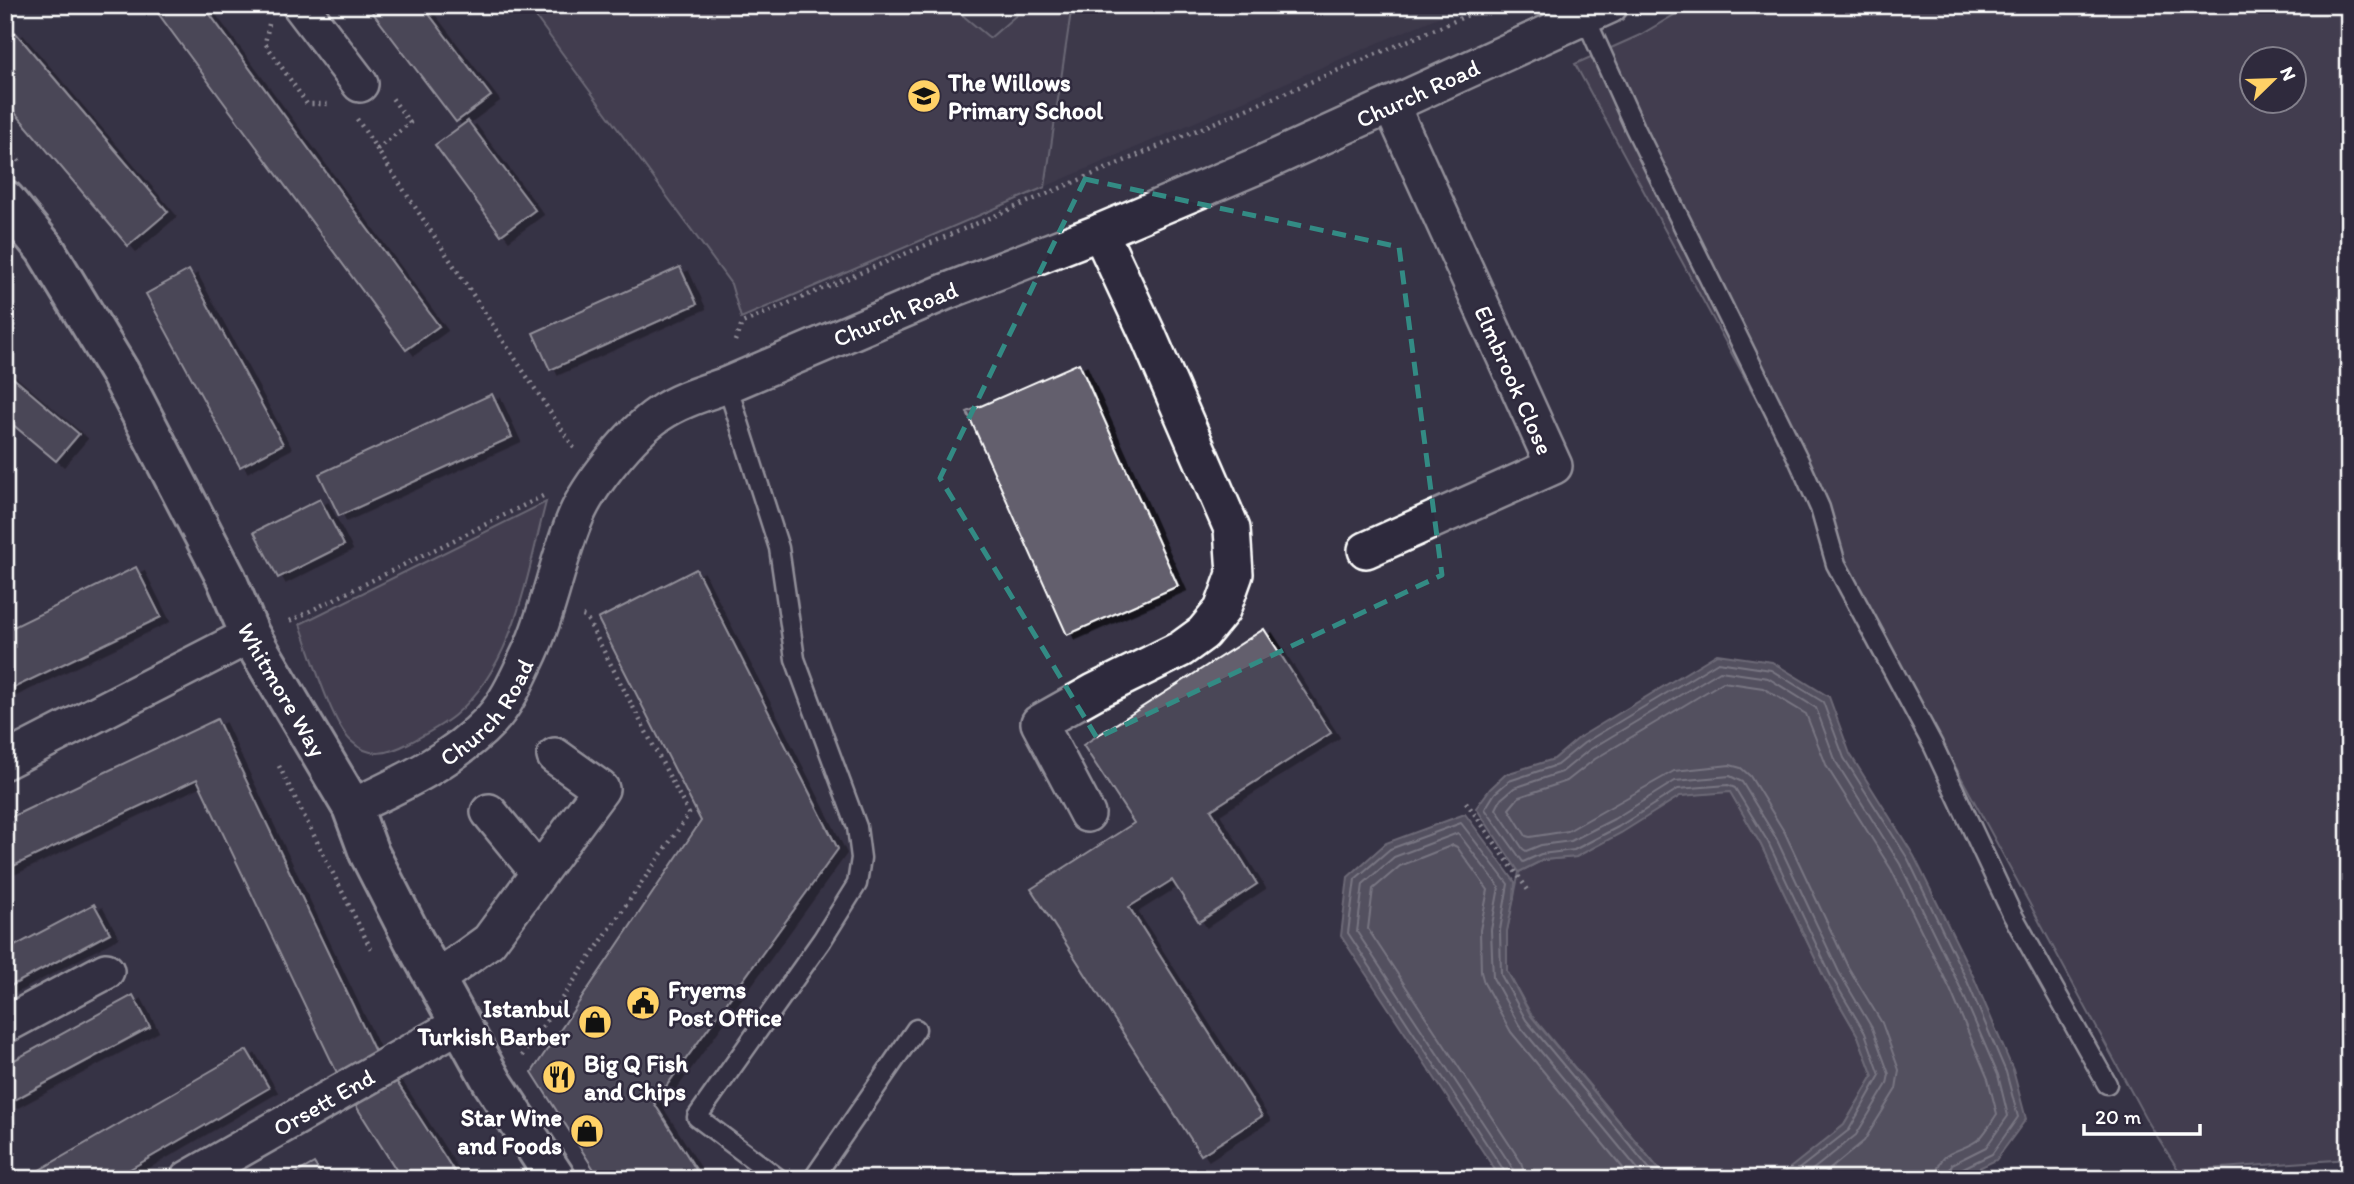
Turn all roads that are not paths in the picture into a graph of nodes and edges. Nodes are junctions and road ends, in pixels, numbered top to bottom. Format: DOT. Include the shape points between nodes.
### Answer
graph roads {
  1 [pos="1597,11"];
  2 [pos="285,12"];
  3 [pos="349,101"];
  4 [pos="1391,105"];
  5 [pos="5,200"];
  6 [pos="1100,232"];
  7 [pos="727,386"];
  8 [pos="1366,550"];
  9 [pos="250,635"];
  10 [pos="555,756"];
  11 [pos="5,761"];
  12 [pos="352,807"];
  13 [pos="489,812"];
  14 [pos="1087,814"];
  15 [pos="538,872"];
  16 [pos="106,971"];
  17 [pos="435,980"];
  18 [pos="460,1024"];
  19 [pos="5,1025"];
  20 [pos="916,1029"];
  21 [pos="2107,1084"];
  22 [pos="188,1179"];
  23 [pos="556,1179"];
  24 [pos="779,1179"];
  25 [pos="813,1179"];
  1 -- 4 [label="street, Church Road"];
  1 -- 21 [label="lane" via="1635,128 1804,473 1836,564 1933,745 2012,914"];
  2 -- 3 [label="street"];
  4 -- 6 [label="street, Church Road"];
  4 -- 8 [label="street, Elmbrook Close" via="1554,466"];
  5 -- 9 [label="street, Whitmore Way" via="45,249 120,373 226,578"];
  6 -- 7 [label="street, Church Road" via="945,292"];
  6 -- 14 [label="street" via="1231,529 1234,574 1222,610 1203,633 1039,723"];
  7 -- 12 [label="street, Church Road" via="659,414 601,476 576,515 538,634 515,684 492,719 435,765"];
  7 -- 24 [label="lane" via="779,548 795,659 857,827 862,858 857,884 822,940 697,1117"];
  9 -- 11 [label="street"];
  9 -- 12 [label="street, Whitmore Way"];
  10 -- 15 [label="street" via="601,789"];
  12 -- 17 [label="street, Whitmore Way" via="369,853"];
  13 -- 15 [label="street"];
  15 -- 17 [label="street" via="489,941"];
  16 -- 19 [label="street"];
  17 -- 18 [label="street, Whitmore Way"];
  18 -- 22 [label="street, Orsett End"];
  18 -- 23 [label="street, Whitmore Way"];
  20 -- 25 [label="lane"];
}
